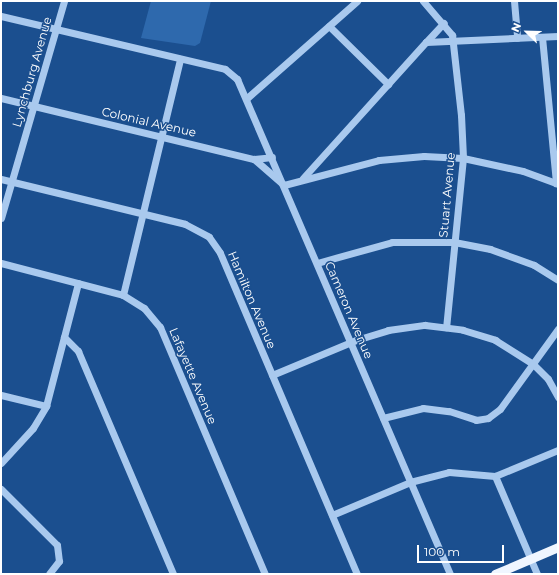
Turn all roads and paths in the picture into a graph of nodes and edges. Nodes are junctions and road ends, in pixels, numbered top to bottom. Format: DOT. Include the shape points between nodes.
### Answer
graph roads {
  1 [pos="64,1"];
  2 [pos="357,1"];
  3 [pos="423,1"];
  4 [pos="514,1"];
  5 [pos="1,16"];
  6 [pos="444,23"];
  7 [pos="329,26"];
  8 [pos="55,29"];
  9 [pos="558,36"];
  10 [pos="542,37"];
  11 [pos="517,38"];
  12 [pos="454,41"];
  13 [pos="426,42"];
  14 [pos="180,59"];
  15 [pos="388,84"];
  16 [pos="1,98"];
  17 [pos="247,98"];
  18 [pos="33,106"];
  19 [pos="162,136"];
  20 [pos="272,157"];
  21 [pos="463,158"];
  22 [pos="254,159"];
  23 [pos="303,178"];
  24 [pos="1,179"];
  25 [pos="11,181"];
  26 [pos="557,184"];
  27 [pos="284,185"];
  28 [pos="143,214"];
  29 [pos="1,218"];
  30 [pos="454,242"];
  31 [pos="1,263"];
  32 [pos="317,263"];
  33 [pos="558,280"];
  34 [pos="78,282"];
  35 [pos="123,295"];
  36 [pos="446,327"];
  37 [pos="558,329"];
  38 [pos="64,337"];
  39 [pos="351,342"];
  40 [pos="533,364"];
  41 [pos="272,375"];
  42 [pos="1,394"];
  43 [pos="558,397"];
  44 [pos="46,406"];
  45 [pos="383,418"];
  46 [pos="558,450"];
  47 [pos="1,463"];
  48 [pos="495,476"];
  49 [pos="410,482"];
  50 [pos="1,489"];
  51 [pos="332,515"];
  52 [pos="558,547"];
  53 [pos="530,558"];
  54 [pos="49,574"];
  55 [pos="173,574"];
  56 [pos="265,574"];
  57 [pos="357,574"];
  58 [pos="450,574"];
  59 [pos="495,574"];
  60 [pos="537,574"];
  1 -- 8 [label="street, Lynchburg Avenue"];
  2 -- 7 [label="street"];
  3 -- 6 [label="street"];
  4 -- 11 [label="street"];
  5 -- 8 [label="street, Cameron Avenue"];
  6 -- 12 [label="street"];
  6 -- 13 [label="street"];
  7 -- 15 [label="street"];
  7 -- 17 [label="street"];
  8 -- 14 [label="street, Cameron Avenue"];
  8 -- 18 [label="street, Lynchburg Avenue"];
  9 -- 10 [label="street"];
  10 -- 11 [label="street"];
  10 -- 26 [label="street"];
  11 -- 12 [label="street"];
  12 -- 13 [label="street"];
  12 -- 21 [label="street, Stuart Avenue"];
  13 -- 15 [label="street"];
  14 -- 17 [label="street, Cameron Avenue" via="215,67 234,75"];
  14 -- 19 [label="street"];
  15 -- 23 [label="street"];
  16 -- 18 [label="street, Colonial Avenue"];
  17 -- 20 [label="street, Cameron Avenue"];
  18 -- 19 [label="street, Colonial Avenue"];
  18 -- 25 [label="street, Lynchburg Avenue"];
  19 -- 22 [label="street, Colonial Avenue"];
  19 -- 28 [label="street"];
  20 -- 22 [label="street"];
  20 -- 27 [label="street, Cameron Avenue"];
  21 -- 23 [label="street" via="424,156 378,160"];
  21 -- 26 [label="street" via="523,171"];
  21 -- 30 [label="street, Stuart Avenue"];
  22 -- 27 [label="street, Colonial Avenue"];
  23 -- 27 [label="street"];
  24 -- 25 [label="street, Hamilton Avenue"];
  25 -- 28 [label="street, Hamilton Avenue"];
  25 -- 29 [label="street, Lynchburg Avenue"];
  27 -- 32 [label="street, Cameron Avenue"];
  28 -- 35 [label="street"];
  28 -- 41 [label="street, Hamilton Avenue" via="192,227 215,244"];
  30 -- 32 [label="street" via="392,242"];
  30 -- 33 [label="street" via="490,249 534,265"];
  30 -- 36 [label="street, Stuart Avenue"];
  31 -- 34 [label="street, Lafayette Avenue"];
  32 -- 39 [label="street, Cameron Avenue"];
  34 -- 35 [label="street, Lafayette Avenue"];
  34 -- 38 [label="street"];
  35 -- 56 [label="street, Lafayette Avenue" via="144,308 160,327"];
  36 -- 39 [label="street" via="406,327"];
  36 -- 40 [label="street" via="480,334"];
  37 -- 40 [label="street"];
  38 -- 44 [label="street"];
  38 -- 55 [label="street" via="78,351"];
  39 -- 41 [label="street"];
  39 -- 45 [label="street, Cameron Avenue"];
  40 -- 43 [label="street" via="548,379"];
  40 -- 45 [label="street" via="500,409 488,418 476,420 449,411 423,408"];
  41 -- 51 [label="street, Hamilton Avenue"];
  42 -- 44 [label="street"];
  44 -- 47 [label="street" via="34,428"];
  45 -- 49 [label="street, Cameron Avenue"];
  46 -- 48 [label="street"];
  48 -- 49 [label="street" via="449,472"];
  48 -- 53 [label="street"];
  49 -- 51 [label="street"];
  49 -- 58 [label="street, Cameron Avenue"];
  50 -- 54 [label="street" via="57,545 59,561"];
  51 -- 57 [label="street, Hamilton Avenue"];
  52 -- 53 [label="main road"];
  53 -- 59 [label="main road"];
  53 -- 60 [label="street"];
}
